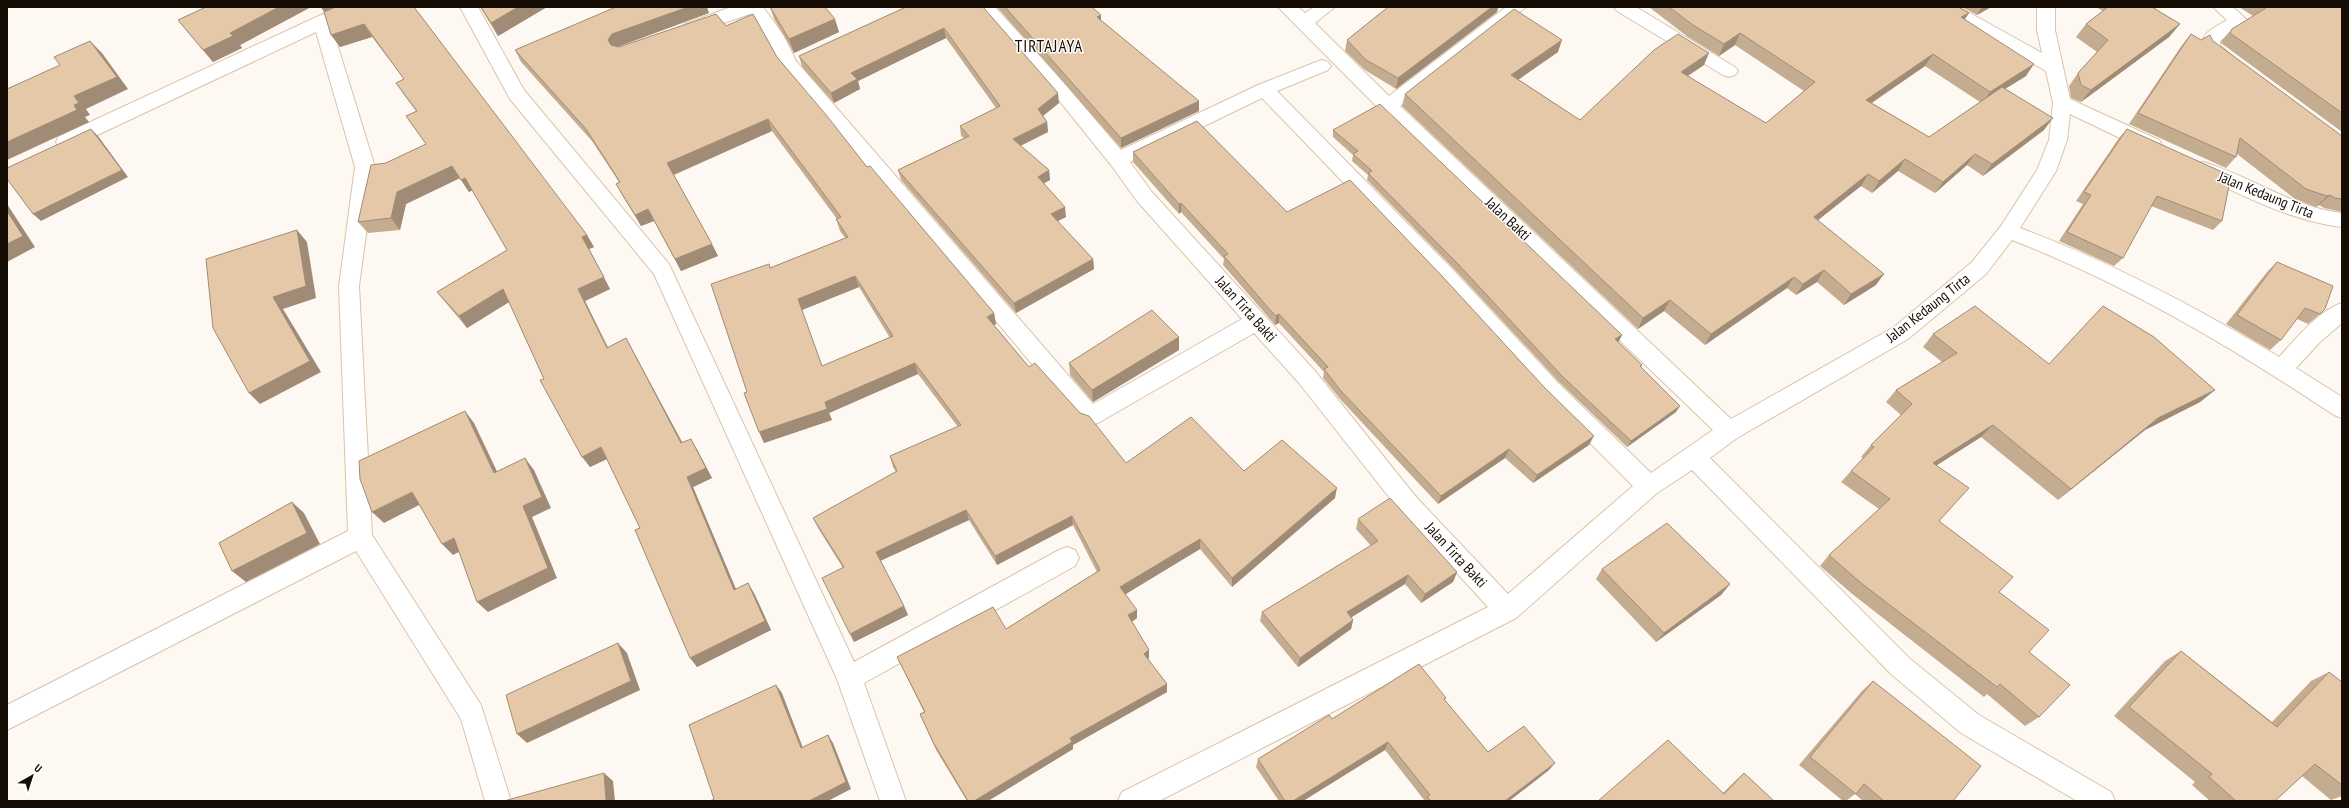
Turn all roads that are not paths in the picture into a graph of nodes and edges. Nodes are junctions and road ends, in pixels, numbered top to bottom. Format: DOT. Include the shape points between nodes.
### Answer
graph roads {
  1 [pos="353,7"];
  2 [pos="469,7"];
  3 [pos="985,7"];
  4 [pos="1287,7"];
  5 [pos="1326,7"];
  6 [pos="1517,7"];
  7 [pos="1946,7"];
  8 [pos="2046,7"];
  9 [pos="1631,8"];
  10 [pos="2223,8"];
  11 [pos="322,23"];
  12 [pos="1303,24"];
  13 [pos="673,34"];
  14 [pos="1322,66"];
  15 [pos="2054,67"];
  16 [pos="2240,68"];
  17 [pos="1729,72"];
  18 [pos="1264,89"];
  19 [pos="2062,103"];
  20 [pos="1388,106"];
  21 [pos="50,149"];
  22 [pos="2168,153"];
  23 [pos="1118,160"];
  24 [pos="2189,163"];
  25 [pos="2342,220"];
  26 [pos="2008,230"];
  27 [pos="2342,311"];
  28 [pos="1256,321"];
  29 [pos="2282,368"];
  30 [pos="2342,409"];
  31 [pos="1729,431"];
  32 [pos="1694,457"];
  33 [pos="1649,486"];
  34 [pos="360,537"];
  35 [pos="1067,558"];
  36 [pos="1507,610"];
  37 [pos="849,678"];
  38 [pos="7,718"];
  39 [pos="498,801"];
  40 [pos="893,801"];
  41 [pos="1131,801"];
  42 [pos="2102,801"];
  1 -- 11 [label="street"];
  2 -- 37 [label="street" via="518,94 662,270"];
  3 -- 23 [label="street, Jalan Tirta Bakti" via="1052,80"];
  4 -- 12 [label="street, Jalan Bakti"];
  5 -- 12 [label="street"];
  6 -- 20 [label="street"];
  7 -- 15 [label="street"];
  8 -- 15 [label="street, Jalan Kedaung Tirta" via="2046,30"];
  9 -- 17 [label="street"];
  10 -- 16 [label="street" via="2239,21 2214,35 2210,43 2217,52"];
  11 -- 21 [label="street"];
  11 -- 34 [label="street" via="365,167 349,286"];
  12 -- 20 [label="street, Jalan Bakti" via="1334,50"];
  13 -- 28 [label="street" via="746,8 757,10 795,61 1040,360 1090,416"];
  14 -- 18 [label="street"];
  15 -- 19 [label="street, Jalan Kedaung Tirta"];
  18 -- 23 [label="street"];
  18 -- 33 [label="street" via="1448,278 1550,389"];
  19 -- 22 [label="street"];
  19 -- 26 [label="street, Jalan Kedaung Tirta" via="2058,140 2046,171"];
  20 -- 31 [label="street, Jalan Bakti"];
  23 -- 28 [label="street, Jalan Tirta Bakti" via="1144,196"];
  24 -- 25 [label="street, Jalan Kedaung Tirta" via="2299,210"];
  26 -- 29 [label="street" via="2085,262 2223,333"];
  26 -- 31 [label="street, Jalan Kedaung Tirta" via="1979,268 1901,333"];
  27 -- 29 [label="street" via="2311,337"];
  28 -- 36 [label="street, Jalan Tirta Bakti" via="1307,377 1408,504"];
  29 -- 30 [label="street"];
  31 -- 32 [label="street, Jalan Kedaung Tirta"];
  32 -- 33 [label="street, Jalan Kedaung Tirta"];
  32 -- 42 [label="street" via="1900,666 1970,724"];
  33 -- 36 [label="street, Jalan Kedaung Tirta"];
  34 -- 38 [label="street"];
  34 -- 39 [label="street" via="472,714"];
  35 -- 37 [label="street"];
  36 -- 41 [label="street, Jalan Kedaung Tirta"];
  37 -- 40 [label="street"];
}
